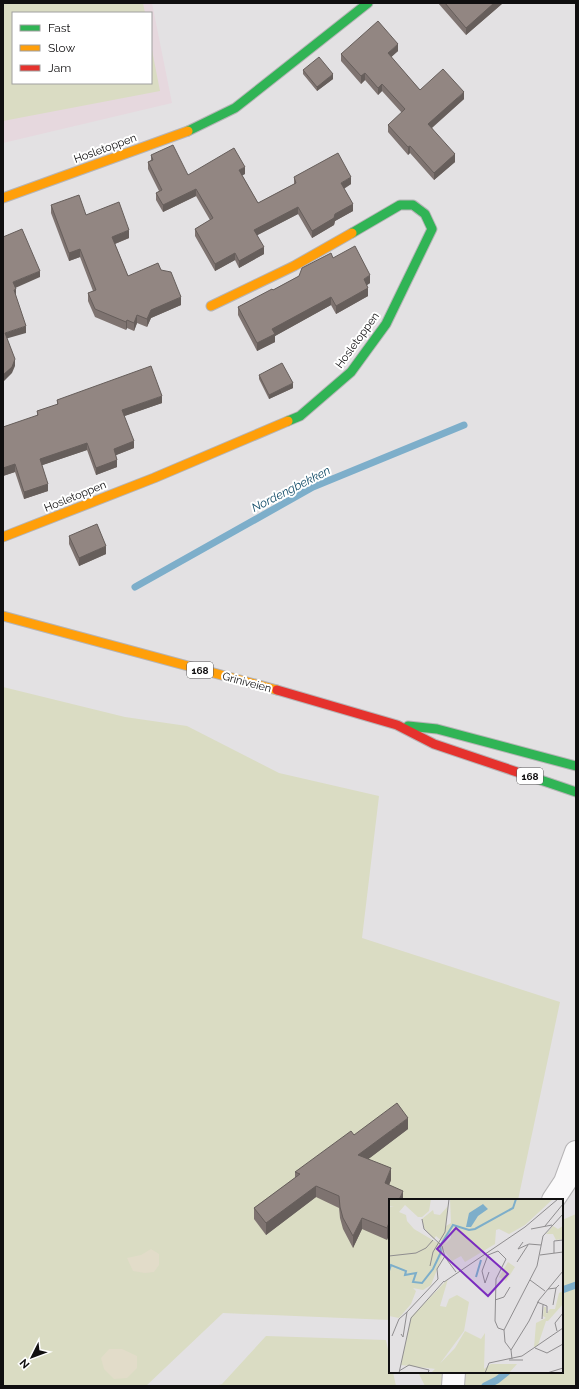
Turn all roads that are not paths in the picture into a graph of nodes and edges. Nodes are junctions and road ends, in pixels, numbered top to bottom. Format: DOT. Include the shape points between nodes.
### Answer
graph roads {
  1 [pos="368,3"];
  2 [pos="3,198"];
  3 [pos="211,306"];
  4 [pos="3,537"];
  5 [pos="3,616"];
  6 [pos="397,725"];
  7 [pos="576,766"];
  8 [pos="576,792"];
  9 [pos="576,1152"];
  10 [pos="554,1199"];
  1 -- 2 [label="street, Hosletoppen" via="235,108 191,130"];
  3 -- 4 [label="street, Hosletoppen" via="294,266 400,205 413,205 425,214 432,229 386,324 351,372 300,416 154,478"];
  5 -- 6 [label="street, Griniveien / 168"];
  6 -- 7 [label="street, Griniveien / 168" via="437,728"];
  6 -- 8 [label="street, Griniveien / 168" via="434,744"];
  9 -- 10 [label="street" via="565,1182"];
}
